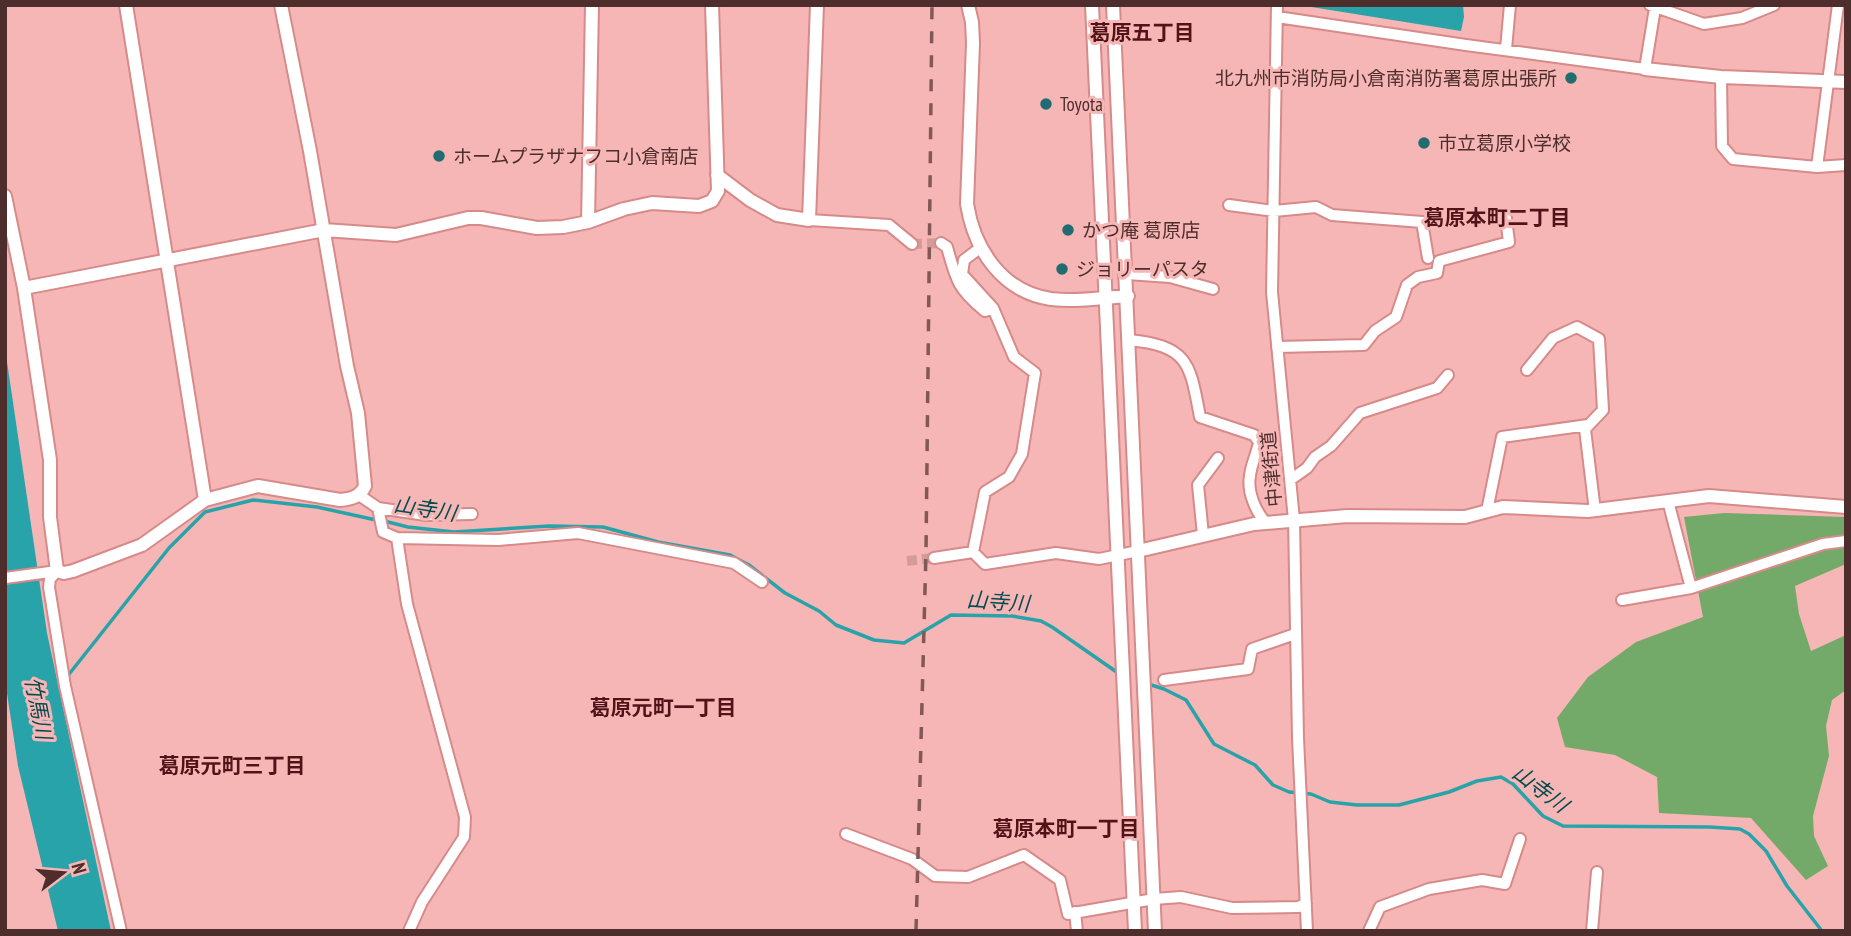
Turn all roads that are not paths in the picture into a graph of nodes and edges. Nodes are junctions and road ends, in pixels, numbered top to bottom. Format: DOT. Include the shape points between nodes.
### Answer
graph roads {
  1 [pos="126,5"];
  2 [pos="281,5"];
  3 [pos="592,5"];
  4 [pos="712,5"];
  5 [pos="817,5"];
  6 [pos="968,5"];
  7 [pos="1092,5"];
  8 [pos="1113,5"];
  9 [pos="1510,5"];
  10 [pos="1774,5"];
  11 [pos="1838,5"];
  12 [pos="1652,6"];
  13 [pos="1277,11"];
  14 [pos="1506,49"];
  15 [pos="1645,69"];
  16 [pos="1721,77"];
  17 [pos="1829,80"];
  18 [pos="1846,82"];
  19 [pos="1846,165"];
  20 [pos="1817,167"];
  21 [pos="717,175"];
  22 [pos="5,196"];
  23 [pos="1228,205"];
  24 [pos="1274,211"];
  25 [pos="1506,218"];
  26 [pos="809,220"];
  27 [pos="588,222"];
  28 [pos="324,230"];
  29 [pos="941,243"];
  30 [pos="912,244"];
  31 [pos="980,248"];
  32 [pos="1429,258"];
  33 [pos="167,259"];
  34 [pos="1127,274"];
  35 [pos="24,288"];
  36 [pos="1213,289"];
  37 [pos="1128,296"];
  38 [pos="1107,298"];
  39 [pos="993,308"];
  40 [pos="1129,340"];
  41 [pos="1278,347"];
  42 [pos="1527,370"];
  43 [pos="1448,375"];
  44 [pos="1588,425"];
  45 [pos="1218,458"];
  46 [pos="1290,480"];
  47 [pos="359,495"];
  48 [pos="205,500"];
  49 [pos="1668,501"];
  50 [pos="1846,507"];
  51 [pos="378,508"];
  52 [pos="1488,511"];
  53 [pos="1595,511"];
  54 [pos="472,514"];
  55 [pos="1294,520"];
  56 [pos="1266,523"];
  57 [pos="1203,534"];
  58 [pos="397,538"];
  59 [pos="1846,541"];
  60 [pos="1138,551"];
  61 [pos="973,552"];
  62 [pos="1119,554"];
  63 [pos="934,558"];
  64 [pos="50,572"];
  65 [pos="5,578"];
  66 [pos="762,582"];
  67 [pos="1691,588"];
  68 [pos="1622,600"];
  69 [pos="1295,634"];
  70 [pos="1164,680"];
  71 [pos="846,834"];
  72 [pos="1520,839"];
  73 [pos="1597,872"];
  74 [pos="1154,899"];
  75 [pos="1134,902"];
  76 [pos="1306,904"];
  77 [pos="1075,912"];
  78 [pos="121,931"];
  79 [pos="409,931"];
  80 [pos="1077,931"];
  81 [pos="1135,931"];
  82 [pos="1155,931"];
  83 [pos="1307,931"];
  84 [pos="1369,931"];
  85 [pos="1592,931"];
  1 -- 33 [label="street"];
  2 -- 28 [label="street"];
  3 -- 27 [label="street"];
  4 -- 21 [label="street"];
  5 -- 26 [label="street"];
  6 -- 31 [label="street" via="973,43 967,204"];
  7 -- 38 [label="street"];
  8 -- 34 [label="street"];
  9 -- 14 [label="street"];
  10 -- 12 [label="street" via="1742,18 1704,24"];
  11 -- 17 [label="street"];
  12 -- 15 [label="street"];
  13 -- 14 [label="street"];
  13 -- 24 [label="street, 中津街道"];
  14 -- 15 [label="street"];
  15 -- 16 [label="street"];
  16 -- 17 [label="street"];
  16 -- 20 [label="street" via="1722,146 1733,159"];
  17 -- 18 [label="street"];
  17 -- 20 [label="street"];
  19 -- 20 [label="street"];
  21 -- 26 [label="street" via="777,215"];
  21 -- 27 [label="street" via="718,191 706,204 652,203"];
  22 -- 35 [label="street"];
  23 -- 24 [label="street"];
  24 -- 32 [label="street" via="1315,207 1332,215 1422,222"];
  24 -- 41 [label="street, 中津街道" via="1272,292"];
  25 -- 41 [label="street" via="1509,242 1439,261 1437,273 1407,285 1395,317 1364,345"];
  26 -- 30 [label="street" via="890,225"];
  27 -- 28 [label="street" via="550,228 468,218 396,235"];
  28 -- 33 [label="street"];
  28 -- 47 [label="street" via="358,413 365,486"];
  29 -- 39 [label="street" via="947,247 954,275 966,296 985,311"];
  31 -- 38 [label="street" via="1008,281 1028,292 1050,299"];
  31 -- 39 [label="street" via="964,260 962,274"];
  33 -- 35 [label="street"];
  33 -- 48 [label="street"];
  34 -- 36 [label="street" via="1170,277"];
  34 -- 37 [label="street"];
  35 -- 64 [label="street" via="50,460"];
  37 -- 38 [label="street"];
  37 -- 40 [label="street"];
  38 -- 62 [label="street"];
  39 -- 61 [label="street" via="1014,357 1035,373 1022,454 1009,477 985,492"];
  40 -- 56 [label="street" via="1149,342 1185,362 1200,417 1254,435 1259,442 1249,477 1259,515"];
  40 -- 60 [label="street"];
  41 -- 46 [label="street, 中津街道"];
  42 -- 44 [label="street" via="1553,338 1577,327 1598,339 1603,410"];
  43 -- 46 [label="street" via="1437,388 1360,413 1331,446"];
  44 -- 52 [label="street" via="1502,437"];
  44 -- 53 [label="street"];
  45 -- 57 [label="street" via="1198,485"];
  46 -- 55 [label="street, 中津街道"];
  47 -- 48 [label="street" via="340,500 258,486"];
  47 -- 51 [label="street"];
  48 -- 64 [label="street" via="142,545 73,571"];
  49 -- 50 [label="street" via="1709,496"];
  49 -- 53 [label="street"];
  49 -- 67 [label="street"];
  51 -- 54 [label="street" via="426,515"];
  51 -- 58 [label="street" via="383,532"];
  52 -- 53 [label="street" via="1503,507"];
  52 -- 55 [label="street" via="1465,517"];
  55 -- 56 [label="street"];
  55 -- 69 [label="street, 中津街道"];
  56 -- 57 [label="street"];
  57 -- 60 [label="street"];
  58 -- 66 [label="street" via="498,540 578,533 734,563"];
  58 -- 79 [label="street" via="408,604 465,817 464,837"];
  59 -- 67 [label="street" via="1823,544"];
  60 -- 62 [label="street"];
  60 -- 74 [label="street"];
  61 -- 62 [label="street" via="985,564 1056,553 1099,559"];
  61 -- 63 [label="street"];
  62 -- 75 [label="street"];
  64 -- 65 [label="street"];
  64 -- 78 [label="street" via="61,668"];
  67 -- 68 [label="street"];
  69 -- 70 [label="street" via="1252,649 1248,669"];
  69 -- 76 [label="street, 中津街道"];
  71 -- 77 [label="street" via="912,859 935,876 968,877 1024,855 1060,880 1068,914"];
  72 -- 84 [label="street" via="1506,884 1482,880 1429,889 1380,906"];
  73 -- 85 [label="street"];
  74 -- 75 [label="street"];
  74 -- 76 [label="street" via="1181,897 1232,908"];
  74 -- 82 [label="street"];
  75 -- 77 [label="street"];
  75 -- 81 [label="street"];
  76 -- 83 [label="street, 中津街道"];
  77 -- 80 [label="street"];
}
